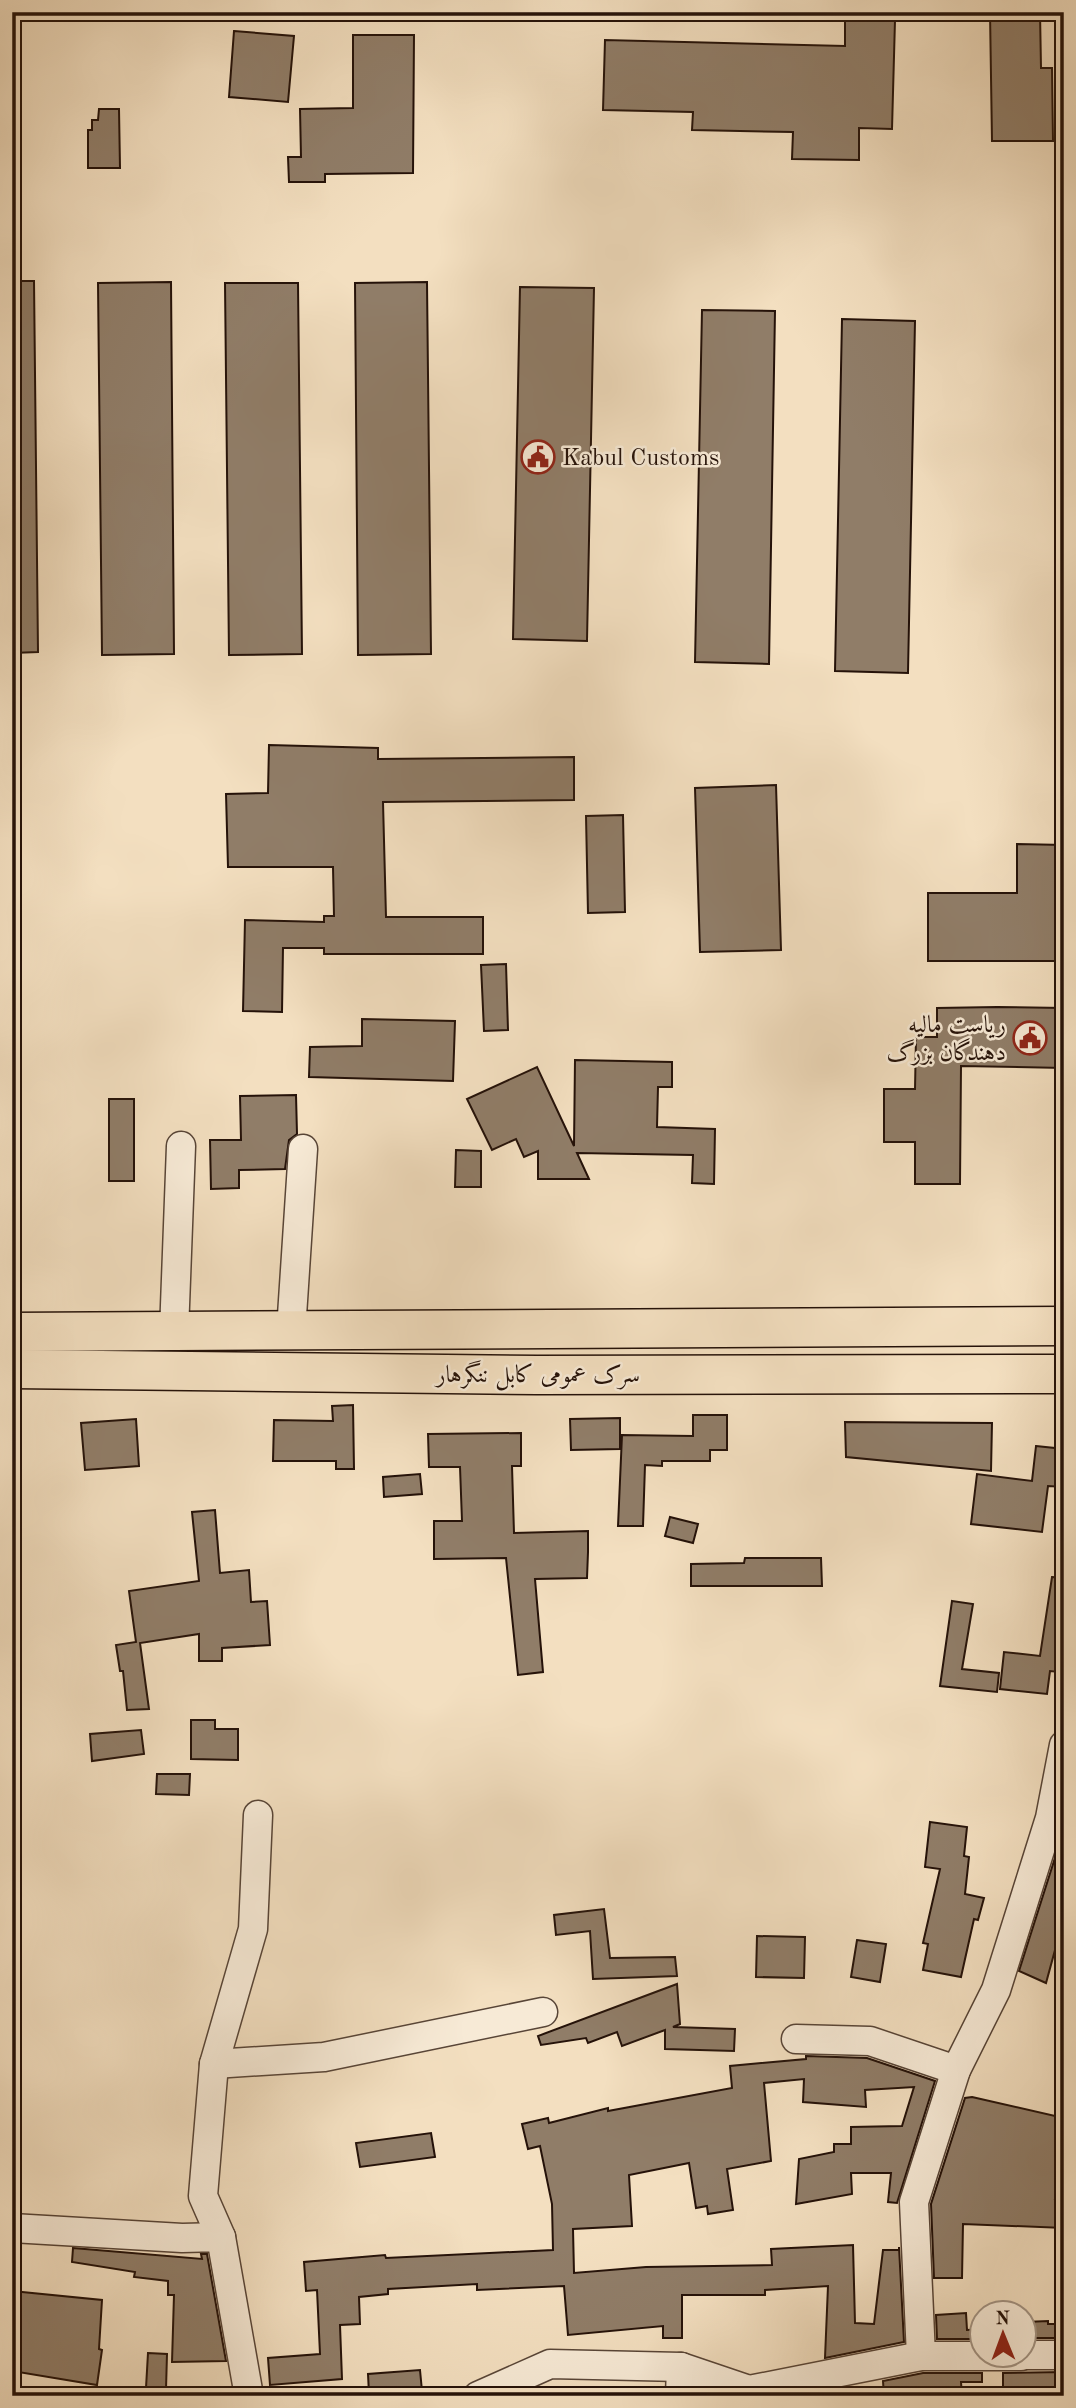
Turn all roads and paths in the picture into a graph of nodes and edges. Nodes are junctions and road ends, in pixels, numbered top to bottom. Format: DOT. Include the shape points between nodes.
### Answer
graph roads {
  1 [pos="181,1146"];
  2 [pos="303,1149"];
  3 [pos="1064,1326"];
  4 [pos="290,1331"];
  5 [pos="12,1332"];
  6 [pos="174,1332"];
  7 [pos="12,1368"];
  8 [pos="1064,1374"];
  9 [pos="1064,1745"];
  10 [pos="258,1815"];
  11 [pos="543,2012"];
  12 [pos="796,2039"];
  13 [pos="214,2064"];
  14 [pos="957,2070"];
  15 [pos="12,2228"];
  16 [pos="221,2237"];
  17 [pos="1064,2355"];
  18 [pos="921,2356"];
  19 [pos="968,2356"];
  20 [pos="1038,2356"];
  21 [pos="681,2367"];
  22 [pos="249,2396"];
  23 [pos="478,2396"];
  24 [pos="680,2396"];
  1 -- 6 [label="street"];
  2 -- 4 [label="street"];
  3 -- 4 [label="highway, سرک عمومی کابل ننگرهار"];
  4 -- 6 [label="highway, سرک عمومی کابل ننگرهار"];
  5 -- 6 [label="highway, سرک عمومی کابل ننگرهار"];
  7 -- 8 [label="highway, سرک عمومی کابل ننگرهار" via="537,1375"];
  9 -- 14 [label="street" via="1050,1818 996,1990"];
  10 -- 13 [label="street" via="253,1929"];
  11 -- 13 [label="street" via="324,2057"];
  12 -- 14 [label="street" via="870,2041"];
  13 -- 16 [label="street" via="203,2196"];
  14 -- 18 [label="street" via="914,2202"];
  15 -- 16 [label="street"];
  16 -- 22 [label="street"];
  17 -- 20 [label="street"];
  18 -- 19 [label="street"];
  18 -- 21 [label="street" via="749,2390"];
  21 -- 23 [label="street" via="550,2364"];
  21 -- 24 [label="street"];
}
